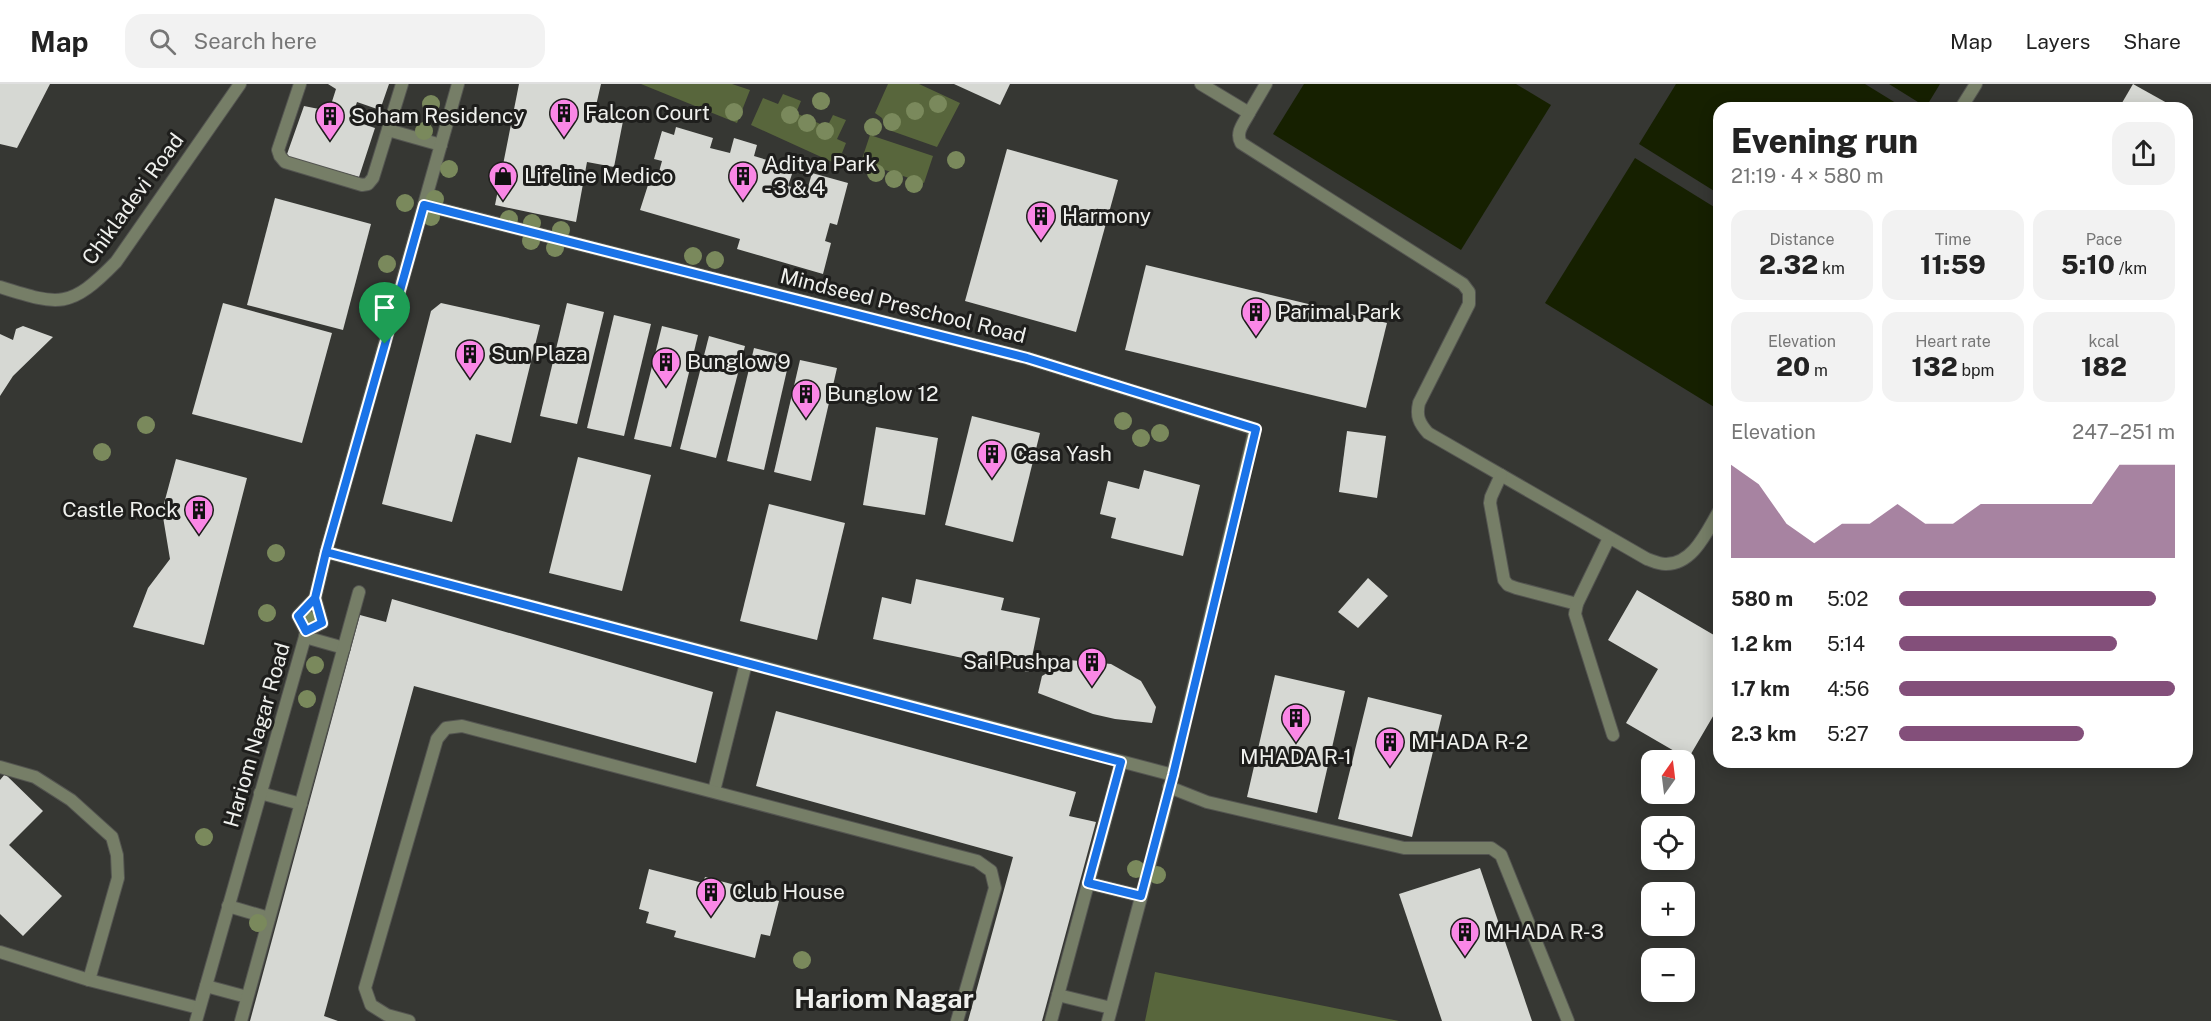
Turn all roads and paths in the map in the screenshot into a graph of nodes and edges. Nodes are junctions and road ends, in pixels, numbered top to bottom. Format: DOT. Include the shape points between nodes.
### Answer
graph roads {
  1 [pos="240,84"];
  2 [pos="300,84"];
  3 [pos="402,84"];
  4 [pos="458,84"];
  5 [pos="1201,84"];
  6 [pos="1266,84"];
  7 [pos="1976,84"];
  8 [pos="1965,102"];
  9 [pos="1249,113"];
  10 [pos="388,130"];
  11 [pos="441,145"];
  12 [pos="424,205"];
  13 [pos="0,287"];
  14 [pos="1501,475"];
  15 [pos="1713,520"];
  16 [pos="1610,538"];
  17 [pos="326,552"];
  18 [pos="359,592"];
  19 [pos="315,598"];
  20 [pos="1577,604"];
  21 [pos="305,634"];
  22 [pos="344,648"];
  23 [pos="746,663"];
  24 [pos="1613,735"];
  25 [pos="1121,762"];
  26 [pos="0,767"];
  27 [pos="1171,781"];
  28 [pos="714,791"];
  29 [pos="260,793"];
  30 [pos="300,804"];
  31 [pos="1088,883"];
  32 [pos="1141,896"];
  33 [pos="228,906"];
  34 [pos="269,918"];
  35 [pos="0,952"];
  36 [pos="89,980"];
  37 [pos="206,986"];
  38 [pos="1058,995"];
  39 [pos="248,997"];
  40 [pos="199,1008"];
  41 [pos="1111,1008"];
  42 [pos="196,1021"];
  43 [pos="241,1021"];
  44 [pos="409,1021"];
  45 [pos="957,1021"];
  46 [pos="1051,1021"];
  47 [pos="1108,1021"];
  48 [pos="1568,1021"];
  1 -- 13 [label="street, Chikladevi Road" via="116,262 97,282 75,297 54,302"];
  2 -- 10 [label="street" via="278,150 285,162 368,184"];
  3 -- 10 [label="street"];
  4 -- 11 [label="street, Hariom Nagar Road"];
  5 -- 9 [label="street"];
  6 -- 9 [label="street"];
  7 -- 8 [label="street"];
  9 -- 14 [label="street" via="1239,130 1241,143 1463,284 1469,292 1469,303 1419,403 1419,424"];
  10 -- 11 [label="street"];
  11 -- 12 [label="street, Hariom Nagar Road"];
  12 -- 17 [label="street, Hariom Nagar Road"];
  12 -- 27 [label="street, Mindseed Preschool Road" via="1027,358 1256,429"];
  14 -- 16 [label="street"];
  14 -- 20 [label="street" via="1490,503 1504,580 1516,588"];
  15 -- 16 [label="street" via="1696,547 1678,563 1647,559"];
  16 -- 20 [label="street"];
  17 -- 19 [label="street, Hariom Nagar Road"];
  17 -- 23 [label="street"];
  18 -- 22 [label="street"];
  19 -- 21 [label="street, Hariom Nagar Road" via="298,616"];
  19 -- 21 [label="street" via="322,623"];
  20 -- 24 [label="street" via="1577,623"];
  21 -- 22 [label="street"];
  21 -- 29 [label="street, Hariom Nagar Road"];
  22 -- 30 [label="street"];
  23 -- 25 [label="street"];
  23 -- 28 [label="street"];
  25 -- 27 [label="street"];
  25 -- 31 [label="street"];
  26 -- 36 [label="street" via="34,777 71,800 112,837 118,878"];
  27 -- 32 [label="street"];
  27 -- 48 [label="street" via="1207,802 1404,848 1491,848 1501,855"];
  28 -- 44 [label="street" via="462,726 446,728 437,739 365,988 371,1005 387,1015"];
  28 -- 45 [label="street" via="977,861 991,871 995,888"];
  29 -- 30 [label="street"];
  29 -- 33 [label="street, Hariom Nagar Road"];
  30 -- 34 [label="street"];
  31 -- 32 [label="street"];
  31 -- 38 [label="street"];
  32 -- 41 [label="street"];
  33 -- 34 [label="street"];
  33 -- 37 [label="street, Hariom Nagar Road"];
  34 -- 39 [label="street"];
  35 -- 36 [label="street"];
  36 -- 40 [label="street"];
  37 -- 39 [label="street"];
  37 -- 40 [label="street, Hariom Nagar Road"];
  38 -- 41 [label="street"];
  38 -- 46 [label="street"];
  39 -- 43 [label="street"];
  40 -- 42 [label="street, Hariom Nagar Road"];
  41 -- 47 [label="street"];
}
